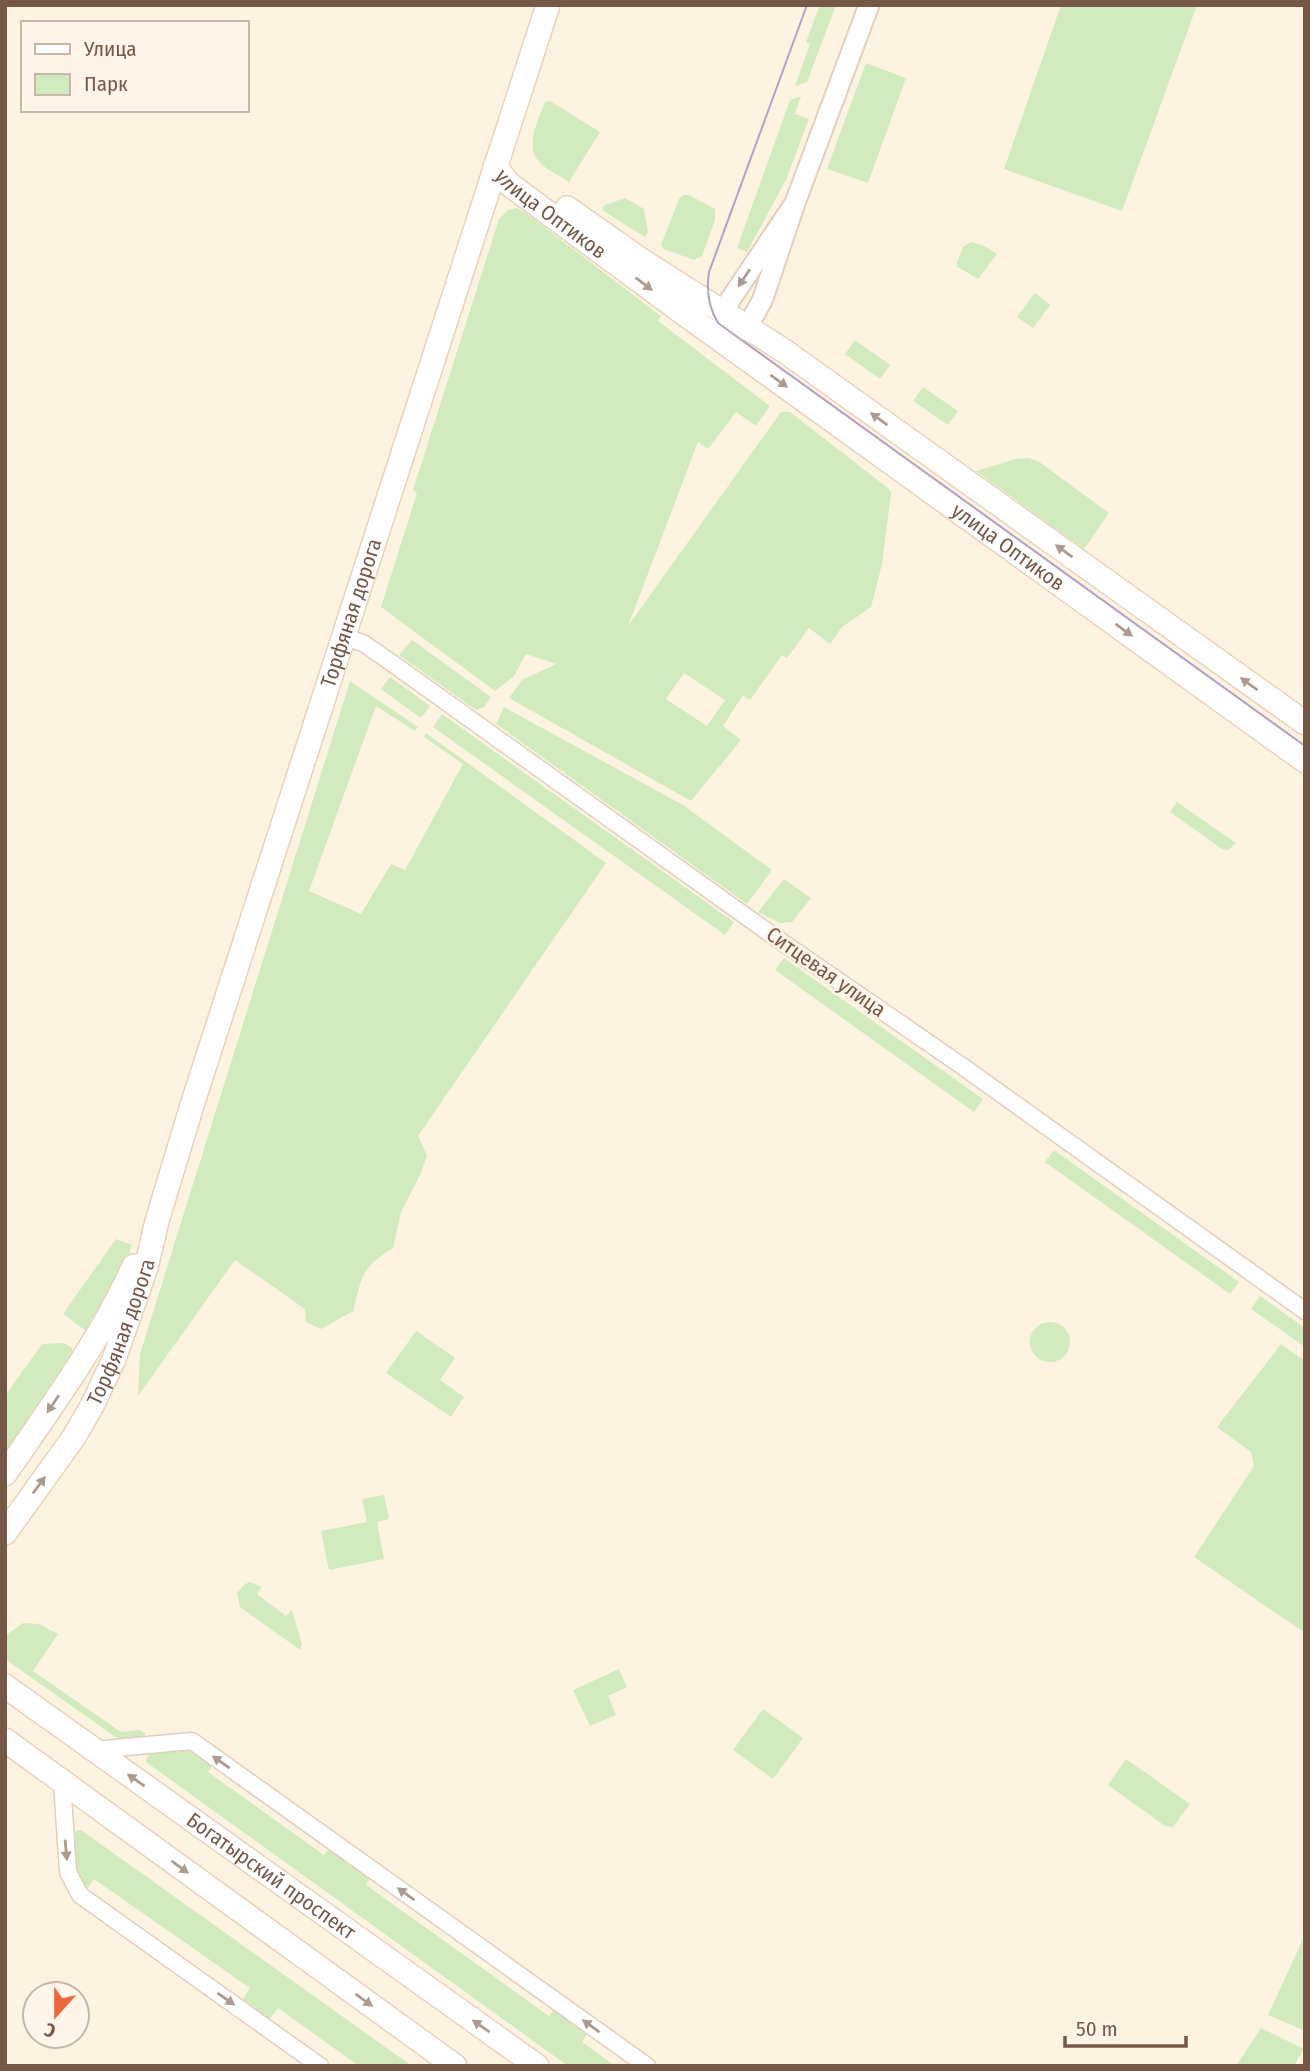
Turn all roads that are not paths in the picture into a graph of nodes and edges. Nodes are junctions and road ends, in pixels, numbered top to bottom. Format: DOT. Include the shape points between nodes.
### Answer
graph roads {
  1 [pos="548,5"];
  2 [pos="869,5"];
  3 [pos="495,166"];
  4 [pos="795,203"];
  5 [pos="722,312"];
  6 [pos="747,327"];
  7 [pos="723,341"];
  8 [pos="345,637"];
  9 [pos="1305,723"];
  10 [pos="1305,761"];
  11 [pos="157,1221"];
  12 [pos="1305,1311"];
  13 [pos="5,1474"];
  14 [pos="5,1533"];
  15 [pos="5,1686"];
  16 [pos="5,1741"];
  17 [pos="94,1750"];
  18 [pos="62,1782"];
  19 [pos="320,2066"];
  20 [pos="455,2066"];
  21 [pos="537,2066"];
  22 [pos="647,2066"];
  1 -- 3 [label="main road, Торфяная дорога"];
  2 -- 4 [label="street"];
  3 -- 5 [label="main road, улица Оптиков" via="516,172"];
  3 -- 7 [label="main road, улица Оптиков, one-way" via="509,184"];
  3 -- 8 [label="main road, Торфяная дорога"];
  4 -- 5 [label="street, one-way"];
  4 -- 6 [label="street" via="762,301"];
  5 -- 6 [label="main road, улица Оптиков"];
  5 -- 7 [label="street"];
  6 -- 7 [label="street"];
  9 -- 6 [label="main road, улица Оптиков, one-way"];
  7 -- 10 [label="main road, улица Оптиков, one-way"];
  8 -- 11 [label="main road, Торфяная дорога"];
  8 -- 12 [label="street, Ситцевая улица" via="363,643"];
  11 -- 13 [label="main road, Торфяная дорога, one-way" via="91,1348"];
  14 -- 11 [label="main road, Торфяная дорога, one-way" via="74,1437 114,1359"];
  15 -- 17 [label="main road, Богатырский проспект"];
  16 -- 18 [label="main road"];
  21 -- 17 [label="main road, Богатырский проспект, one-way"];
  22 -- 17 [label="street, one-way" via="192,1741"];
  18 -- 19 [label="street, one-way" via="68,1872 80,1895"];
  18 -- 20 [label="main road, one-way"];
}
